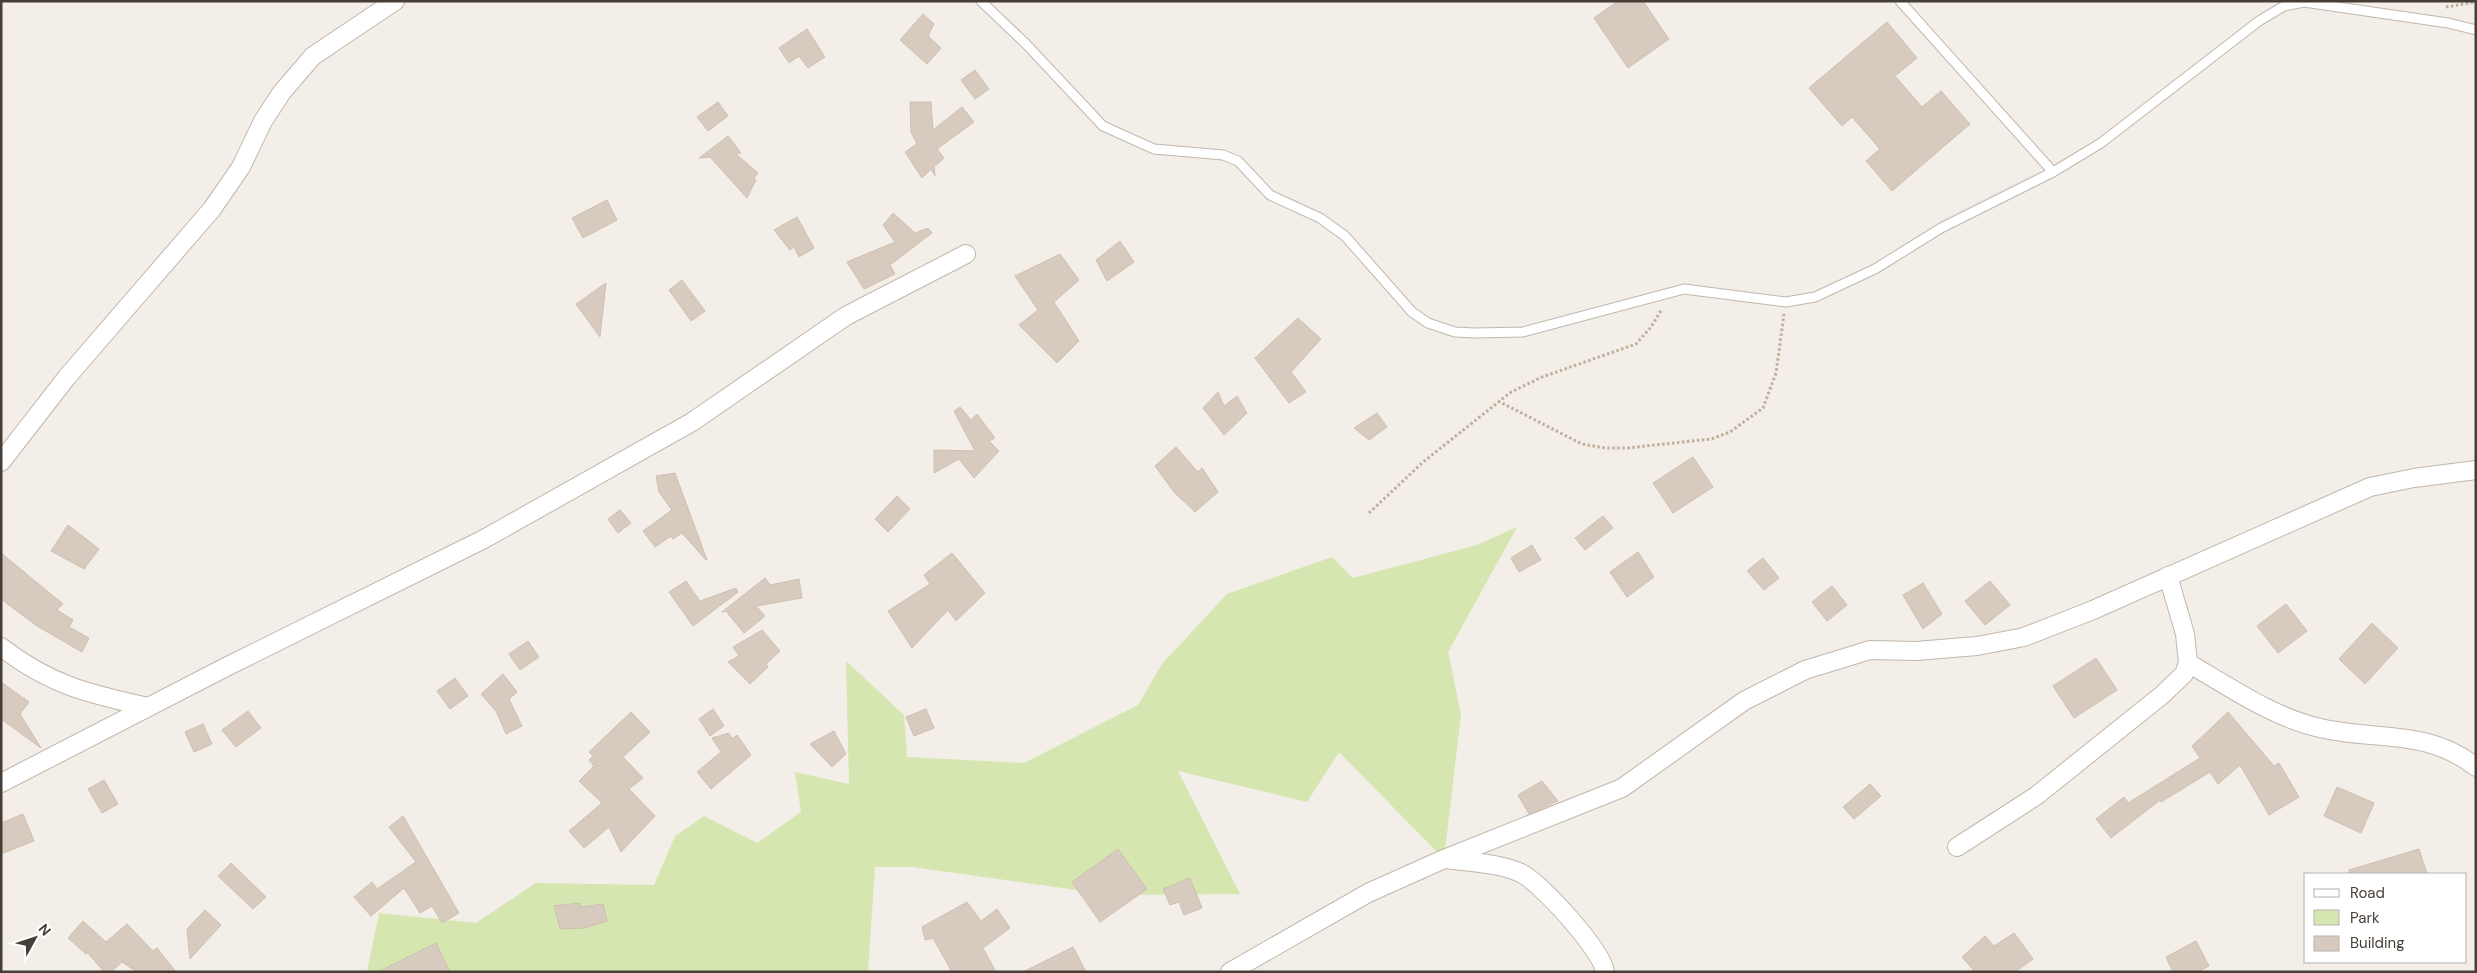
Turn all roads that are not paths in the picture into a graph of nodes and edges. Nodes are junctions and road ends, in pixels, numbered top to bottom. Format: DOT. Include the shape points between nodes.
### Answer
graph roads {
  1 [pos="395,1"];
  2 [pos="981,1"];
  3 [pos="1900,1"];
  4 [pos="2476,30"];
  5 [pos="2053,172"];
  6 [pos="966,254"];
  7 [pos="1,462"];
  8 [pos="2476,470"];
  9 [pos="2168,576"];
  10 [pos="1,647"];
  11 [pos="2188,663"];
  12 [pos="148,707"];
  13 [pos="2476,767"];
  14 [pos="1,783"];
  15 [pos="1957,847"];
  16 [pos="1444,859"];
  17 [pos="1230,972"];
  18 [pos="1605,972"];
  1 -- 7 [label="street" via="307,63 273,106 241,167 212,209 67,377"];
  2 -- 5 [label="lane" via="1103,126 1154,149 1223,155 1238,161 1270,195 1320,218 1345,236 1412,312 1428,323 1455,332 1523,332 1684,289 1786,302 1815,297 1875,269 1941,228"];
  3 -- 5 [label="lane"];
  4 -- 5 [label="lane" via="2304,2 2284,6 2259,21 2101,143"];
  6 -- 12 [label="street" via="846,316 692,422 484,539"];
  8 -- 9 [label="street" via="2370,488"];
  9 -- 11 [label="street" via="2184,634"];
  9 -- 16 [label="street" via="2024,637 1977,646 1916,651 1870,650 1805,670 1744,702 1622,788"];
  10 -- 12 [label="street" via="49,679 86,693"];
  11 -- 13 [label="street" via="2270,711 2316,727 2410,738 2443,746"];
  11 -- 15 [label="street" via="2184,674 2162,696 2036,796"];
  12 -- 14 [label="street"];
  16 -- 17 [label="street" via="1368,893"];
  16 -- 18 [label="street" via="1506,868 1539,884 1595,950"];
}
